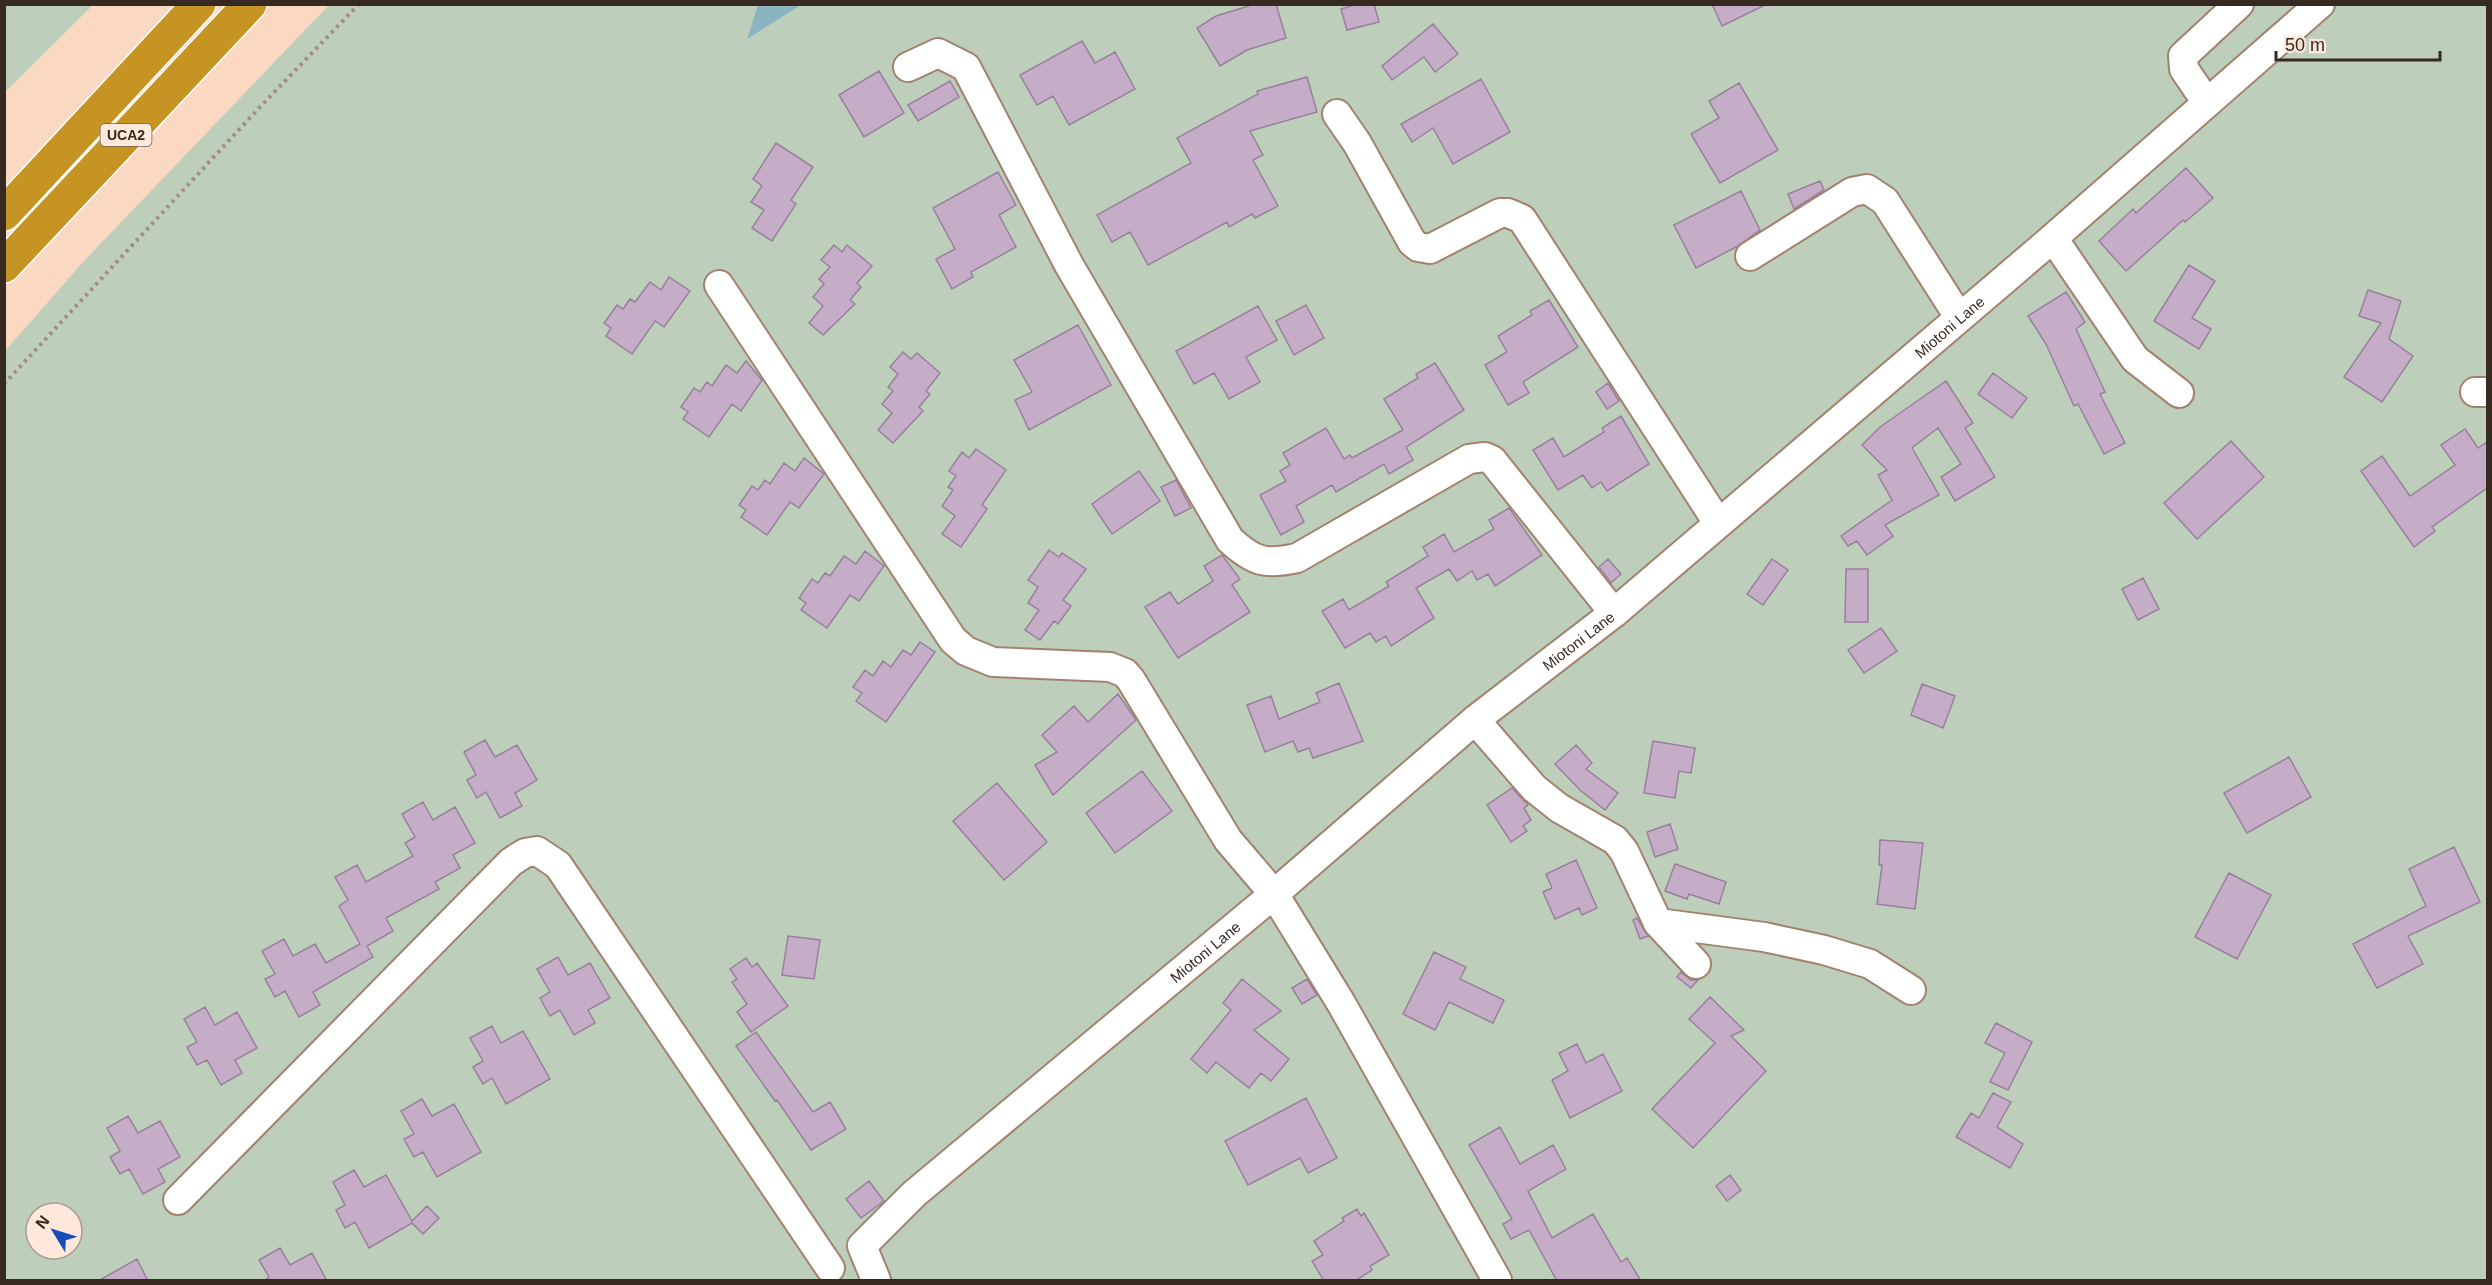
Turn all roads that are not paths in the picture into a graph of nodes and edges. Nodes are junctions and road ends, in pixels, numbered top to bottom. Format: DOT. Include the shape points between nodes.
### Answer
graph roads {
  1 [pos="199,4"];
  2 [pos="250,4"];
  3 [pos="2239,4"];
  4 [pos="2320,4"];
  5 [pos="908,67"];
  6 [pos="2207,103"];
  7 [pos="1337,114"];
  8 [pos="4,214"];
  9 [pos="2053,238"];
  10 [pos="1750,256"];
  11 [pos="4,266"];
  12 [pos="719,285"];
  13 [pos="1959,317"];
  14 [pos="2180,393"];
  15 [pos="1718,523"];
  16 [pos="1614,613"];
  17 [pos="1476,720"];
  18 [pos="1274,894"];
  19 [pos="1658,923"];
  20 [pos="1696,964"];
  21 [pos="1911,990"];
  22 [pos="178,1200"];
  23 [pos="862,1246"];
  24 [pos="824,1274"];
  25 [pos="876,1281"];
  26 [pos="1497,1281"];
  1 -- 8 [label="highway, UCA2"];
  2 -- 11 [label="highway, UCA2"];
  3 -- 6 [label="street" via="2183,56 2184,69"];
  4 -- 6 [label="street, Miotoni Lane"];
  5 -- 16 [label="street" via="938,53 966,67 1069,265 1230,540 1239,548 1263,562 1297,558 1469,459 1485,457 1492,460"];
  6 -- 9 [label="street, Miotoni Lane"];
  7 -- 15 [label="street" via="1418,247 1430,249 1500,213 1522,219"];
  9 -- 13 [label="street, Miotoni Lane"];
  9 -- 14 [label="street" via="2135,359"];
  10 -- 13 [label="street" via="1852,192 1867,189 1885,201"];
  12 -- 18 [label="street" via="953,640 966,651 993,662 1110,667 1125,673 1235,851"];
  13 -- 15 [label="street, Miotoni Lane"];
  15 -- 16 [label="street, Miotoni Lane"];
  16 -- 17 [label="street, Miotoni Lane"];
  17 -- 18 [label="street, Miotoni Lane"];
  17 -- 19 [label="street" via="1534,788 1559,808 1615,840"];
  18 -- 23 [label="street, Miotoni Lane" via="914,1194"];
  18 -- 26 [label="street" via="1341,1003"];
  19 -- 20 [label="street"];
  19 -- 21 [label="street" via="1764,937 1824,950 1870,964"];
  22 -- 24 [label="street" via="511,862 537,851 558,866"];
  23 -- 24 [label="street, Miotoni Lane"];
  23 -- 25 [label="street"];
}
